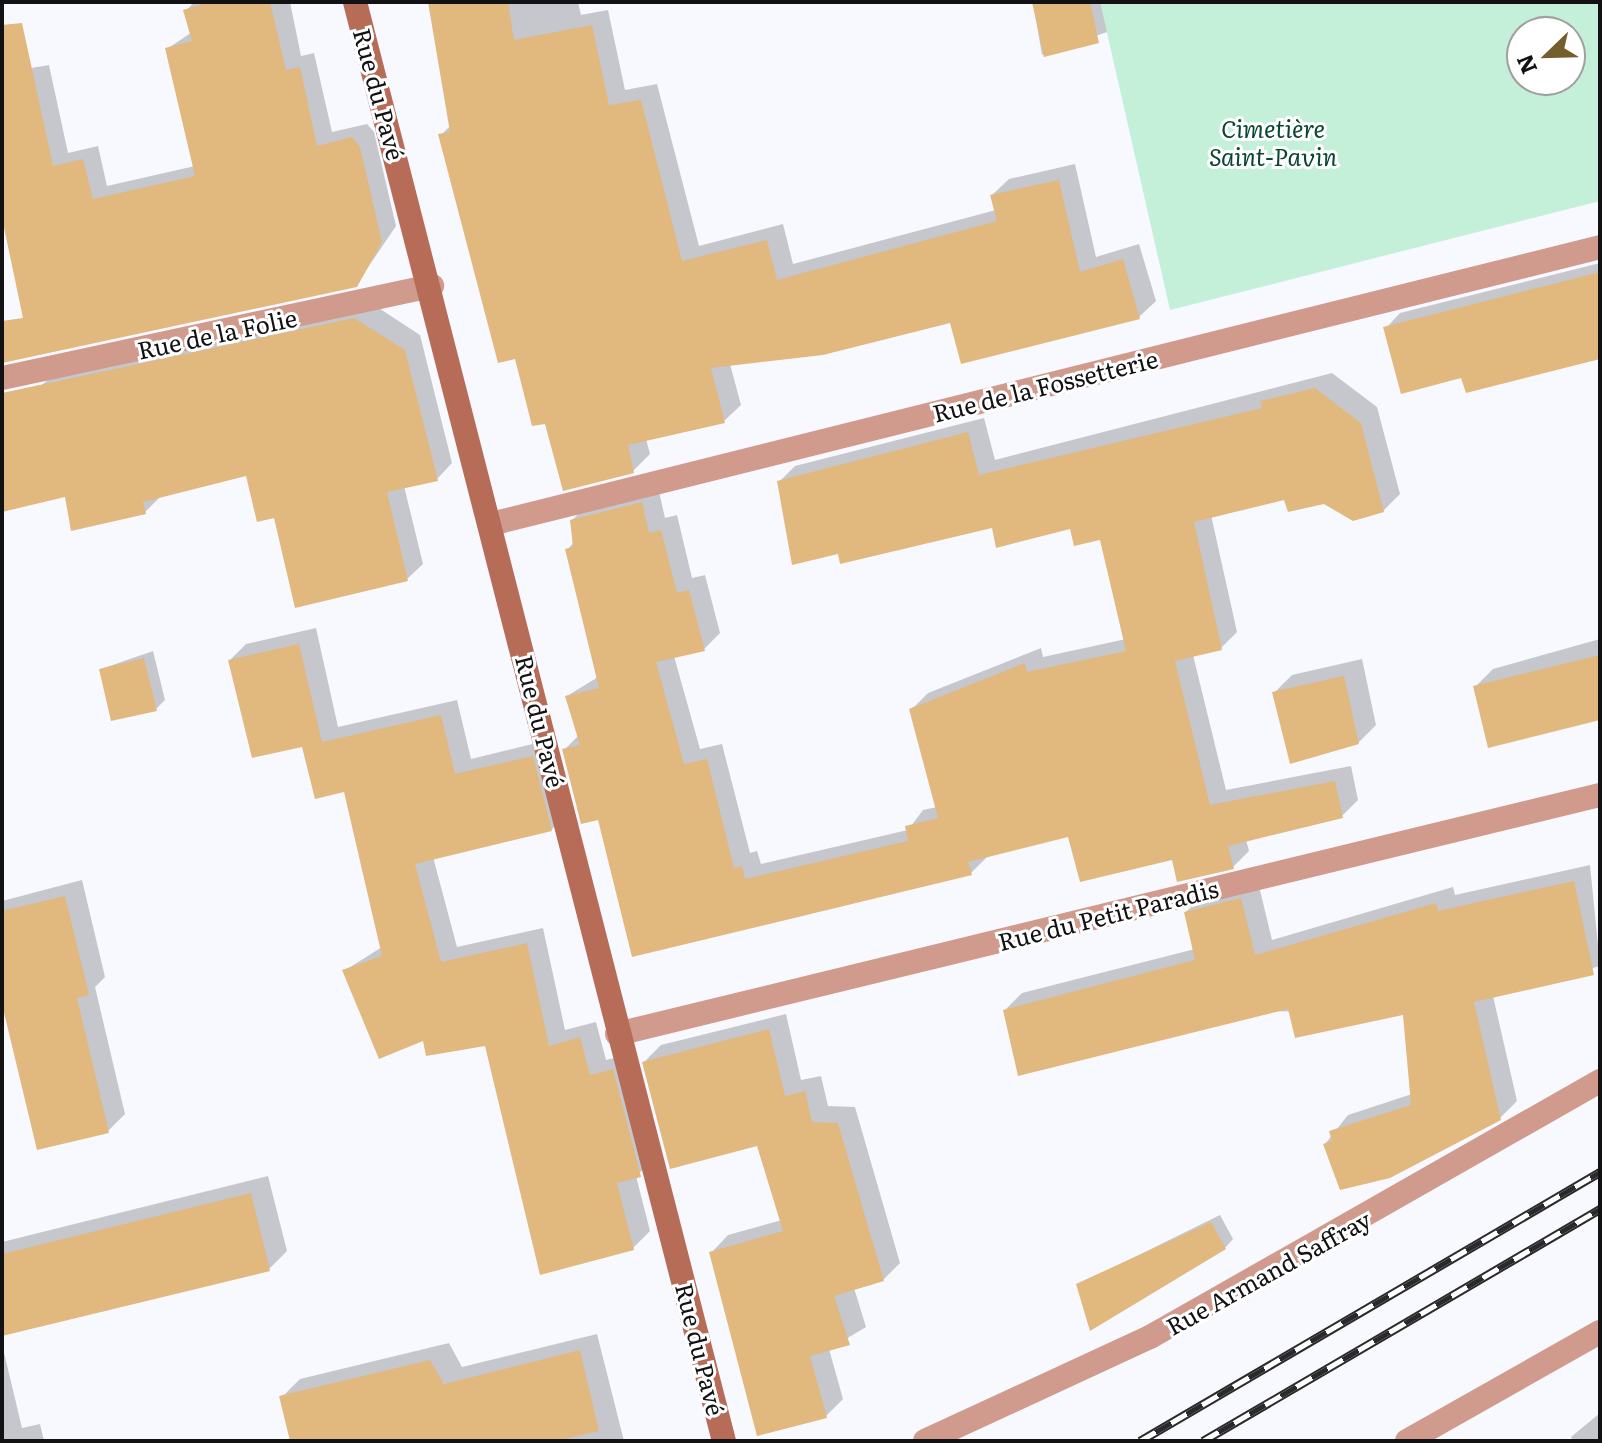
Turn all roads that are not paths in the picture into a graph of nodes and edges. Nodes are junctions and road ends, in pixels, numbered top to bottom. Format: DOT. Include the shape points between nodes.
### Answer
graph roads {
  1 [pos="355,2"];
  2 [pos="1600,247"];
  3 [pos="432,286"];
  4 [pos="2,378"];
  5 [pos="491,524"];
  6 [pos="1600,795"];
  7 [pos="617,1034"];
  8 [pos="1600,1081"];
  9 [pos="1600,1332"];
  10 [pos="724,1441"];
  11 [pos="925,1441"];
  12 [pos="1407,1441"];
  1 -- 3 [label="street, Rue du Pavé"];
  2 -- 5 [label="street, Rue de la Fossetterie"];
  3 -- 4 [label="street, Rue de la Folie"];
  3 -- 5 [label="street, Rue du Pavé"];
  5 -- 7 [label="street, Rue du Pavé"];
  6 -- 7 [label="street, Rue du Petit Paradis"];
  7 -- 10 [label="street, Rue du Pavé"];
  8 -- 11 [label="street, Rue Armand Saffray" via="1150,1337"];
  9 -- 12 [label="street"];
}
